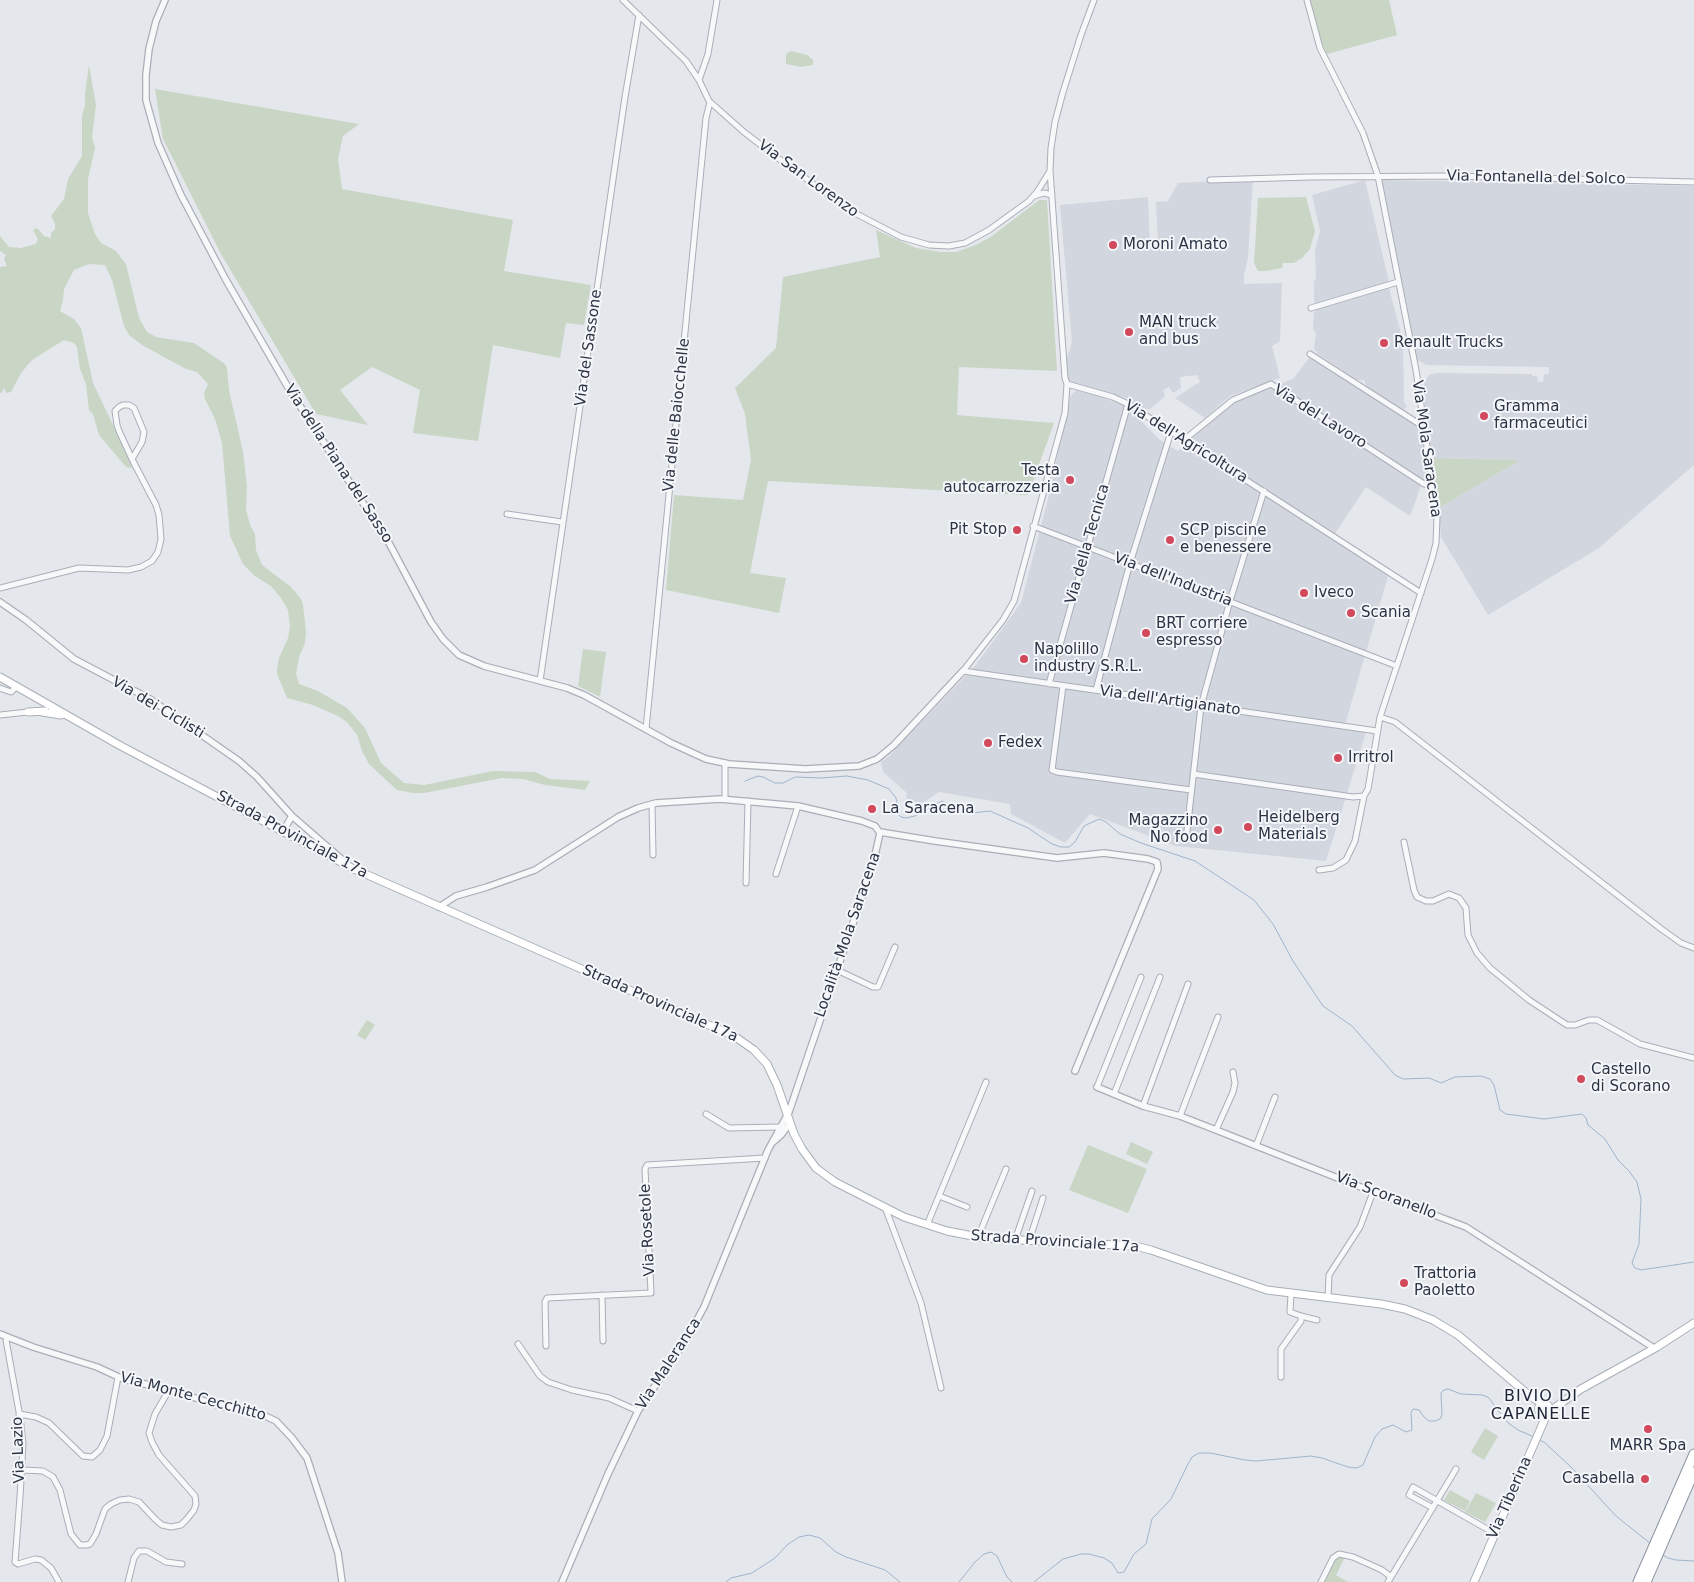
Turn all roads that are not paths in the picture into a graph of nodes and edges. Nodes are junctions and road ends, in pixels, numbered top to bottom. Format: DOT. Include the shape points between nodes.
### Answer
graph roads {
  1 [pos="165,0"];
  2 [pos="623,0"];
  3 [pos="717,0"];
  4 [pos="1094,0"];
  5 [pos="1307,0"];
  6 [pos="639,15"];
  7 [pos="699,80"];
  8 [pos="710,102"];
  9 [pos="1050,171"];
  10 [pos="1378,176"];
  11 [pos="1210,180"];
  12 [pos="1694,182"];
  13 [pos="1052,195"];
  14 [pos="1034,196"];
  15 [pos="1398,282"];
  16 [pos="1311,308"];
  17 [pos="1310,354"];
  18 [pos="1067,384"];
  19 [pos="1128,404"];
  20 [pos="1424,427"];
  21 [pos="1171,432"];
  22 [pos="1184,440"];
  23 [pos="132,460"];
  24 [pos="1433,487"];
  25 [pos="1264,491"];
  26 [pos="507,514"];
  27 [pos="562,522"];
  28 [pos="1033,526"];
  29 [pos="1086,547"];
  30 [pos="1130,563"];
  31 [pos="0,588"];
  32 [pos="1420,593"];
  33 [pos="1230,601"];
  34 [pos="0,602"];
  35 [pos="1397,666"];
  36 [pos="964,671"];
  37 [pos="0,677"];
  38 [pos="540,681"];
  39 [pos="1049,684"];
  40 [pos="1063,686"];
  41 [pos="16,687"];
  42 [pos="0,688"];
  43 [pos="1096,690"];
  44 [pos="31,696"];
  45 [pos="49,706"];
  46 [pos="1201,706"];
  47 [pos="28,712"];
  48 [pos="42,712"];
  49 [pos="0,714"];
  50 [pos="66,716"];
  51 [pos="1380,717"];
  52 [pos="646,729"];
  53 [pos="1377,731"];
  54 [pos="725,763"];
  55 [pos="1194,774"];
  56 [pos="1191,790"];
  57 [pos="1364,796"];
  58 [pos="725,799"];
  59 [pos="748,801"];
  60 [pos="652,804"];
  61 [pos="798,806"];
  62 [pos="292,816"];
  63 [pos="283,831"];
  64 [pos="880,832"];
  65 [pos="1186,840"];
  66 [pos="1404,842"];
  67 [pos="653,855"];
  68 [pos="348,866"];
  69 [pos="1319,870"];
  70 [pos="776,874"];
  71 [pos="746,884"];
  72 [pos="439,907"];
  73 [pos="895,947"];
  74 [pos="1694,948"];
  75 [pos="837,970"];
  76 [pos="1141,977"];
  77 [pos="1160,977"];
  78 [pos="1188,984"];
  79 [pos="1218,1017"];
  80 [pos="1694,1058"];
  81 [pos="1075,1071"];
  82 [pos="1233,1072"];
  83 [pos="986,1082"];
  84 [pos="1097,1087"];
  85 [pos="1114,1094"];
  86 [pos="1275,1097"];
  87 [pos="1143,1106"];
  88 [pos="706,1114"];
  89 [pos="787,1115"];
  90 [pos="1180,1116"];
  91 [pos="790,1123"];
  92 [pos="780,1127"];
  93 [pos="1216,1130"];
  94 [pos="770,1145"];
  95 [pos="1256,1146"];
  96 [pos="765,1158"];
  97 [pos="1006,1169"];
  98 [pos="1032,1191"];
  99 [pos="1373,1192"];
  100 [pos="939,1196"];
  101 [pos="1043,1198"];
  102 [pos="884,1207"];
  103 [pos="967,1207"];
  104 [pos="927,1226"];
  105 [pos="978,1237"];
  106 [pos="1014,1240"];
  107 [pos="1029,1241"];
  108 [pos="1291,1294"];
  109 [pos="602,1295"];
  110 [pos="1328,1298"];
  111 [pos="1301,1316"];
  112 [pos="1694,1318"];
  113 [pos="1318,1320"];
  114 [pos="1694,1323"];
  115 [pos="0,1334"];
  116 [pos="7,1337"];
  117 [pos="1672,1338"];
  118 [pos="603,1342"];
  119 [pos="518,1344"];
  120 [pos="546,1346"];
  121 [pos="1654,1348"];
  122 [pos="1281,1376"];
  123 [pos="118,1377"];
  124 [pos="941,1388"];
  125 [pos="169,1390"];
  126 [pos="1544,1409"];
  127 [pos="638,1411"];
  128 [pos="19,1414"];
  129 [pos="1694,1454"];
  130 [pos="1456,1469"];
  131 [pos="22,1470"];
  132 [pos="1694,1472"];
  133 [pos="1437,1501"];
  134 [pos="1433,1508"];
  135 [pos="1494,1534"];
  136 [pos="1659,1542"];
  137 [pos="1654,1554"];
  138 [pos="182,1564"];
  139 [pos="1390,1579"];
  140 [pos="59,1582"];
  141 [pos="128,1582"];
  142 [pos="342,1582"];
  143 [pos="562,1582"];
  144 [pos="1321,1582"];
  145 [pos="1474,1582"];
  146 [pos="1638,1582"];
  147 [pos="1646,1582"];
  1 -- 38 [label="street, Via della Piana del Sasso" via="149,49 147,107 155,136 180,195 209,250 289,389 389,543 439,633 469,661"];
  2 -- 6 [label="street, Via San Lorenzo"];
  3 -- 7 [label="street" via="708,54"];
  4 -- 9 [label="street" via="1061,100 1052,140"];
  5 -- 10 [label="street, Via Mola Saracena" via="1320,48 1363,133"];
  6 -- 7 [label="street, Via San Lorenzo" via="684,59"];
  6 -- 27 [label="street, Via del Sassone"];
  7 -- 8 [label="street, Via San Lorenzo"];
  8 -- 14 [label="street, Via San Lorenzo" via="770,152 849,210 915,242 949,246 965,243"];
  8 -- 52 [label="street, Via delle Baiocchelle"];
  9 -- 13 [label="street"];
  9 -- 14 [label="street"];
  10 -- 11 [label="street, Via Fontanella del Solco"];
  10 -- 12 [label="street, Via Fontanella del Solco"];
  10 -- 15 [label="street, Via Mola Saracena"];
  13 -- 14 [label="street"];
  13 -- 18 [label="street"];
  15 -- 16 [label="street"];
  15 -- 20 [label="street, Via Mola Saracena"];
  17 -- 20 [label="street"];
  18 -- 19 [label="street, Via dell'Agricoltura"];
  18 -- 28 [label="street" via="1064,415"];
  19 -- 21 [label="street, Via dell'Agricoltura"];
  19 -- 29 [label="street, Via della Tecnica"];
  20 -- 24 [label="street, Via Mola Saracena"];
  21 -- 22 [label="street, Via dell'Agricoltura"];
  21 -- 30 [label="street"];
  22 -- 24 [label="street, Via del Lavoro" via="1233,400 1271,384"];
  22 -- 25 [label="street, Via dell'Agricoltura"];
  23 -- 23 [label="street" via="115,418 116,410 123,405 134,408 144,432"];
  23 -- 31 [label="street" via="159,515 161,539 152,561 128,570 76,569"];
  24 -- 32 [label="street, Via Mola Saracena" via="1436,543"];
  25 -- 32 [label="street, Via dell'Agricoltura"];
  25 -- 33 [label="street"];
  26 -- 27 [label="street"];
  27 -- 38 [label="street, Via del Sassone"];
  28 -- 29 [label="street, Via dell'Industria"];
  28 -- 36 [label="street" via="1011,608"];
  29 -- 30 [label="street, Via dell'Industria"];
  29 -- 39 [label="street, Via della Tecnica"];
  30 -- 33 [label="street, Via dell'Industria"];
  30 -- 43 [label="street"];
  32 -- 35 [label="street, Via Mola Saracena"];
  33 -- 35 [label="street, Via dell'Industria"];
  33 -- 46 [label="street"];
  34 -- 62 [label="street, Via dei Ciclisti" via="74,659 150,699 227,751 257,777"];
  35 -- 51 [label="street, Via Mola Saracena"];
  36 -- 39 [label="street, Via dell'Artigianato"];
  36 -- 54 [label="street, Via della Piana del Sasso" via="892,747 866,764 810,769"];
  37 -- 41 [label="main road, Strada Provinciale 17a"];
  38 -- 52 [label="street, Via della Piana del Sasso" via="588,696"];
  39 -- 40 [label="street, Via dell'Artigianato"];
  40 -- 43 [label="street, Via dell'Artigianato"];
  40 -- 56 [label="street" via="1052,770"];
  41 -- 42 [label="street" via="11,692"];
  41 -- 44 [label="main road, Strada Provinciale 17a"];
  43 -- 46 [label="street, Via dell'Artigianato"];
  44 -- 45 [label="main road, Strada Provinciale 17a"];
  44 -- 47 [label="main road" via="34,705"];
  45 -- 47 [label="main road"];
  45 -- 48 [label="main road"];
  45 -- 50 [label="main road, Strada Provinciale 17a"];
  46 -- 53 [label="street, Via dell'Artigianato"];
  46 -- 55 [label="street"];
  47 -- 48 [label="main road"];
  47 -- 49 [label="street"];
  48 -- 50 [label="main road"];
  50 -- 63 [label="main road, Strada Provinciale 17a"];
  51 -- 53 [label="street, Via Mola Saracena"];
  51 -- 74 [label="street" via="1395,722 1660,928"];
  52 -- 54 [label="street, Via della Piana del Sasso" via="686,751"];
  53 -- 57 [label="street, Via Mola Saracena" via="1368,789"];
  54 -- 58 [label="street"];
  55 -- 56 [label="street"];
  55 -- 57 [label="street"];
  56 -- 65 [label="street"];
  57 -- 69 [label="street, Via Mola Saracena" via="1356,841 1346,860 1333,868"];
  58 -- 59 [label="street, Località Mola Saracena"];
  58 -- 60 [label="street, Località Mola Saracena"];
  59 -- 61 [label="street, Località Mola Saracena"];
  59 -- 71 [label="street"];
  60 -- 67 [label="street"];
  60 -- 72 [label="street, Località Mola Saracena" via="618,817 535,870 456,896"];
  61 -- 64 [label="street, Località Mola Saracena" via="855,819 874,826"];
  61 -- 70 [label="street"];
  62 -- 63 [label="street"];
  62 -- 68 [label="street, Via dei Ciclisti"];
  63 -- 68 [label="main road, Strada Provinciale 17a"];
  64 -- 75 [label="street, Località Mola Saracena" via="873,864"];
  64 -- 81 [label="street" via="1057,858 1104,853 1157,862 1158,869"];
  66 -- 80 [label="street" via="1416,896 1426,901 1447,894 1458,898 1466,906 1469,938 1477,953 1529,1000 1567,1026 1599,1020 1642,1045"];
  68 -- 72 [label="main road, Strada Provinciale 17a"];
  72 -- 89 [label="main road, Strada Provinciale 17a" via="742,1040 767,1064"];
  73 -- 75 [label="street" via="878,987"];
  75 -- 89 [label="street, Località Mola Saracena"];
  76 -- 84 [label="street"];
  77 -- 85 [label="street"];
  78 -- 87 [label="street"];
  79 -- 90 [label="street"];
  82 -- 93 [label="street" via="1233,1092"];
  83 -- 100 [label="street"];
  84 -- 85 [label="street, Via Scoranello"];
  85 -- 87 [label="street, Via Scoranello"];
  86 -- 95 [label="street"];
  87 -- 90 [label="street, Via Scoranello"];
  88 -- 92 [label="street" via="729,1128"];
  89 -- 91 [label="main road, Strada Provinciale 17a"];
  89 -- 92 [label="street, Località Mola Saracena"];
  90 -- 93 [label="street, Via Scoranello"];
  91 -- 94 [label="street"];
  91 -- 102 [label="main road, Strada Provinciale 17a" via="802,1149 820,1172"];
  92 -- 94 [label="street, Località Mola Saracena"];
  93 -- 95 [label="street, Via Scoranello"];
  94 -- 96 [label="street, Via Maleranca"];
  95 -- 99 [label="street, Via Scoranello"];
  96 -- 109 [label="street, Via Rosetole" via="646,1165 651,1293"];
  96 -- 127 [label="street, Via Maleranca" via="704,1307"];
  97 -- 105 [label="street"];
  98 -- 106 [label="street"];
  99 -- 110 [label="street" via="1360,1228 1329,1275"];
  99 -- 121 [label="street, Via Scoranello" via="1475,1232"];
  100 -- 103 [label="street"];
  100 -- 104 [label="street"];
  101 -- 107 [label="street"];
  102 -- 104 [label="main road, Strada Provinciale 17a"];
  102 -- 124 [label="street" via="922,1303"];
  104 -- 105 [label="main road, Strada Provinciale 17a"];
  105 -- 106 [label="main road, Strada Provinciale 17a"];
  106 -- 107 [label="main road, Strada Provinciale 17a"];
  107 -- 108 [label="main road, Strada Provinciale 17a" via="1120,1244 1143,1248 1257,1287"];
  108 -- 110 [label="main road, Strada Provinciale 17a"];
  108 -- 111 [label="street" via="1291,1313"];
  109 -- 118 [label="street"];
  109 -- 120 [label="street" via="546,1299"];
  110 -- 126 [label="main road, Strada Provinciale 17a" via="1391,1306 1428,1318 1468,1342"];
  111 -- 113 [label="street"];
  111 -- 122 [label="street" via="1300,1323 1281,1349"];
  112 -- 117 [label="main road"];
  114 -- 117 [label="main road, Via Tiberina"];
  115 -- 116 [label="street, Via Monte Cecchitto"];
  116 -- 123 [label="street, Via Monte Cecchitto"];
  116 -- 128 [label="street, Via Lazio"];
  117 -- 121 [label="main road, Via Tiberina"];
  119 -- 127 [label="street" via="540,1376 548,1382 609,1398"];
  121 -- 126 [label="main road, Via Tiberina"];
  123 -- 125 [label="street, Via Monte Cecchitto"];
  123 -- 128 [label="street" via="107,1436 100,1450 91,1458 81,1455 49,1423"];
  125 -- 131 [label="street" via="152,1420 150,1435 159,1455 195,1496 194,1510 180,1525 162,1525 140,1503 120,1500 106,1509 91,1542 80,1545 71,1534 60,1490 53,1477 43,1471"];
  125 -- 142 [label="street, Via Monte Cecchitto" via="265,1415 282,1426 309,1463 337,1550"];
  126 -- 135 [label="main road, Via Tiberina" via="1540,1429"];
  127 -- 143 [label="street, Via Maleranca"];
  128 -- 131 [label="street, Via Lazio"];
  129 -- 136 [label="highway"];
  130 -- 133 [label="street"];
  131 -- 140 [label="street, Via Lazio" via="15,1563 40,1560 51,1568"];
  132 -- 136 [label="highway"];
  133 -- 134 [label="street"];
  133 -- 134 [label="street" via="1413,1487 1409,1495"];
  133 -- 135 [label="street"];
  134 -- 139 [label="street"];
  135 -- 145 [label="main road, Via Tiberina"];
  136 -- 137 [label="highway"];
  137 -- 146 [label="highway"];
  137 -- 147 [label="highway"];
  138 -- 141 [label="street" via="168,1562 148,1551 139,1551"];
  139 -- 144 [label="street" via="1382,1570 1339,1554 1333,1558"];
}
